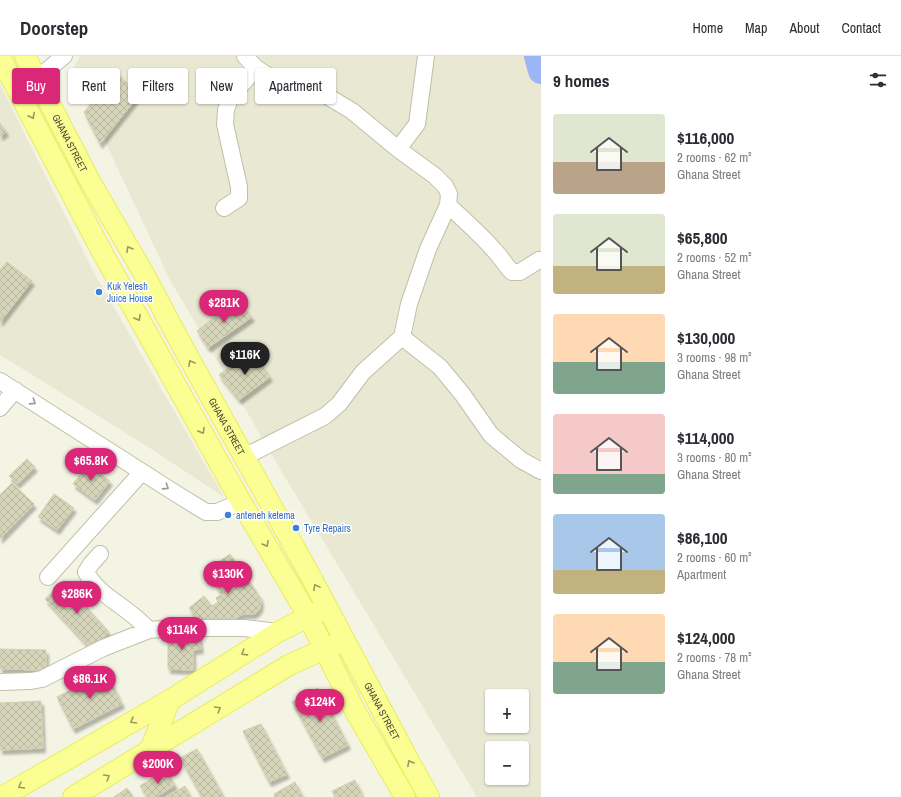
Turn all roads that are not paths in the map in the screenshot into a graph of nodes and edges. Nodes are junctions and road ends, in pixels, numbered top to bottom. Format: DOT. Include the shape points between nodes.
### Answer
graph roads {
  1 [pos="25,56"];
  2 [pos="64,56"];
  3 [pos="244,56"];
  4 [pos="426,56"];
  5 [pos="0,57"];
  6 [pos="31,68"];
  7 [pos="50,68"];
  8 [pos="256,68"];
  9 [pos="255,69"];
  10 [pos="336,101"];
  11 [pos="50,104"];
  12 [pos="398,149"];
  13 [pos="448,205"];
  14 [pos="224,208"];
  15 [pos="539,260"];
  16 [pos="402,337"];
  17 [pos="0,380"];
  18 [pos="15,390"];
  19 [pos="0,408"];
  20 [pos="244,457"];
  21 [pos="541,471"];
  22 [pos="142,472"];
  23 [pos="241,502"];
  24 [pos="100,554"];
  25 [pos="48,577"];
  26 [pos="327,607"];
  27 [pos="308,616"];
  28 [pos="149,630"];
  29 [pos="278,632"];
  30 [pos="344,641"];
  31 [pos="324,649"];
  32 [pos="0,682"];
  33 [pos="377,699"];
  34 [pos="170,700"];
  35 [pos="355,711"];
  36 [pos="150,750"];
  37 [pos="2,797"];
  38 [pos="73,797"];
  39 [pos="405,797"];
  40 [pos="429,797"];
  1 -- 6 [label="main road, GHANA STREET"];
  2 -- 7 [label="street"];
  3 -- 8 [label="street"];
  4 -- 12 [label="street" via="417,124"];
  5 -- 23 [label="main road, one-way" via="102,252"];
  9 -- 14 [label="street" via="230,98 226,110 225,124 240,187 238,198"];
  10 -- 12 [label="street" via="352,111"];
  20 -- 11 [label="main road, GHANA STREET, one-way" via="91,183"];
  12 -- 13 [label="street" via="445,186 449,194"];
  13 -- 15 [label="street" via="498,253 512,272 520,272"];
  13 -- 16 [label="street" via="428,249 409,304"];
  16 -- 20 [label="street" via="363,372 340,404 325,416"];
  16 -- 21 [label="street" via="440,367 491,435 521,460"];
  17 -- 18 [label="street"];
  18 -- 19 [label="street"];
  18 -- 22 [label="street, one-way"];
  26 -- 20 [label="main road, GHANA STREET, one-way"];
  22 -- 23 [label="street, one-way" via="206,512 216,512"];
  22 -- 25 [label="street"];
  23 -- 27 [label="main road, one-way"];
  24 -- 28 [label="street" via="86,572 102,592"];
  26 -- 27 [label="main road"];
  26 -- 30 [label="main road, GHANA STREET"];
  27 -- 29 [label="main road"];
  27 -- 31 [label="main road"];
  28 -- 29 [label="street" via="244,628"];
  28 -- 32 [label="street" via="103,648 42,679"];
  29 -- 34 [label="main road, one-way"];
  30 -- 31 [label="main road"];
  30 -- 33 [label="main road, GHANA STREET"];
  31 -- 35 [label="main road"];
  36 -- 31 [label="main road, one-way" via="289,666"];
  33 -- 35 [label="main road"];
  40 -- 33 [label="main road, GHANA STREET, one-way"];
  34 -- 36 [label="main road"];
  34 -- 37 [label="main road, one-way"];
  35 -- 39 [label="main road"];
  38 -- 36 [label="main road, one-way"];
}
